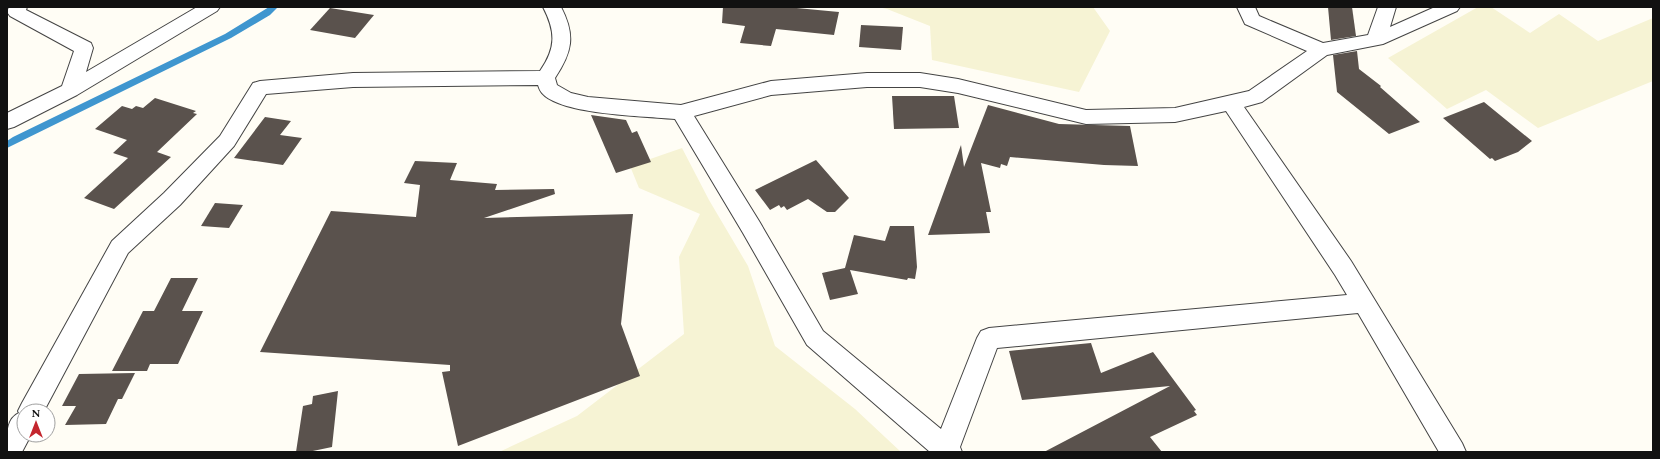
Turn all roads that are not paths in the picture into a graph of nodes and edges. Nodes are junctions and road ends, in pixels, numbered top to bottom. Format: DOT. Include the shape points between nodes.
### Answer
graph roads {
  1 [pos="18,7"];
  2 [pos="211,7"];
  3 [pos="552,7"];
  4 [pos="1246,7"];
  5 [pos="1387,7"];
  6 [pos="1451,7"];
  7 [pos="1376,40"];
  8 [pos="1322,50"];
  9 [pos="545,78"];
  10 [pos="70,90"];
  11 [pos="1231,102"];
  12 [pos="681,112"];
  13 [pos="7,122"];
  14 [pos="1364,303"];
  15 [pos="35,403"];
  16 [pos="16,438"];
  17 [pos="948,451"];
  18 [pos="8,452"];
  19 [pos="1453,452"];
  1 -- 10 [label="street" via="16,12 84,48"];
  2 -- 10 [label="street"];
  3 -- 9 [label="street" via="560,20 563,40 557,61"];
  4 -- 8 [label="street" via="1251,20"];
  5 -- 7 [label="street"];
  6 -- 7 [label="street"];
  7 -- 8 [label="street"];
  8 -- 11 [label="street" via="1255,97"];
  9 -- 12 [label="street" via="549,89 565,98 588,104"];
  9 -- 15 [label="street" via="353,80 260,88 227,142 172,199 120,247"];
  10 -- 13 [label="street"];
  11 -- 12 [label="street" via="1175,115 1086,116 958,86 920,80 867,80 771,88"];
  11 -- 14 [label="street"];
  12 -- 17 [label="street" via="815,338"];
  14 -- 17 [label="street" via="989,338"];
  14 -- 19 [label="street"];
  16 -- 18 [label="street"];
}
